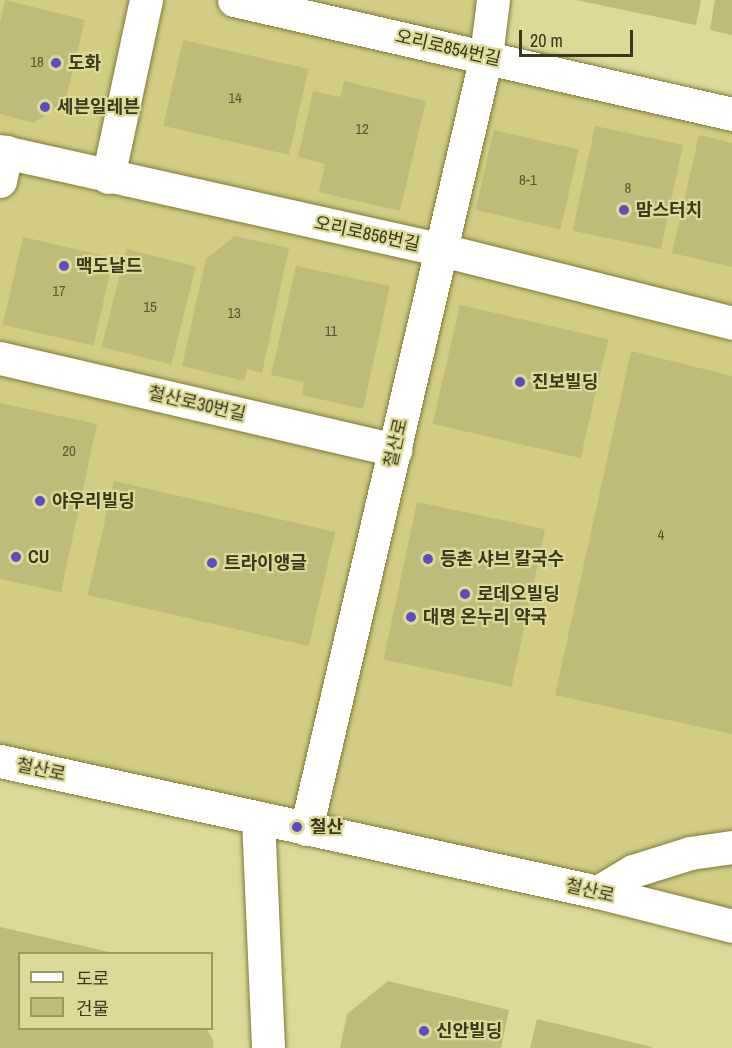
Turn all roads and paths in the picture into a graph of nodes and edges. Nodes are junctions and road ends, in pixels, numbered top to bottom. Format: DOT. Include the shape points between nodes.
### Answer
graph roads {
  1 [pos="146,0"];
  2 [pos="234,0"];
  3 [pos="493,0"];
  4 [pos="486,56"];
  5 [pos="732,114"];
  6 [pos="2,161"];
  7 [pos="108,177"];
  8 [pos="442,250"];
  9 [pos="732,323"];
  10 [pos="0,358"];
  11 [pos="395,450"];
  12 [pos="0,761"];
  13 [pos="258,818"];
  14 [pos="306,829"];
  15 [pos="732,847"];
  16 [pos="598,892"];
  17 [pos="732,926"];
  18 [pos="268,1048"];
  1 -- 7 [label="street"];
  2 -- 4 [label="street, 오리로854번길"];
  3 -- 4 [label="street, 철산로"];
  4 -- 5 [label="street, 오리로854번길"];
  4 -- 8 [label="street, 철산로"];
  6 -- 7 [label="street, 오리로856번길"];
  7 -- 8 [label="street, 오리로856번길"];
  8 -- 9 [label="street, 오리로856번길"];
  8 -- 11 [label="street, 철산로"];
  10 -- 11 [label="street, 철산로30번길"];
  11 -- 14 [label="street, 철산로"];
  12 -- 13 [label="street, 철산로"];
  13 -- 14 [label="street, 철산로"];
  13 -- 18 [label="street"];
  14 -- 16 [label="street, 철산로"];
  15 -- 16 [label="street" via="690,853 633,871"];
  16 -- 17 [label="street, 철산로"];
}
